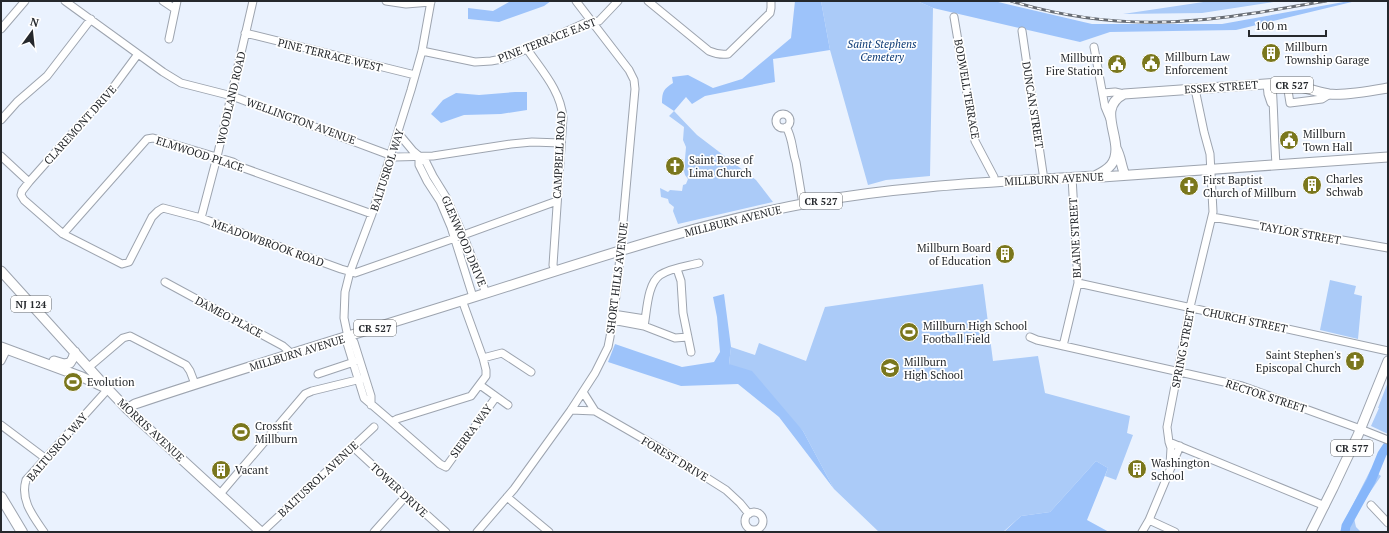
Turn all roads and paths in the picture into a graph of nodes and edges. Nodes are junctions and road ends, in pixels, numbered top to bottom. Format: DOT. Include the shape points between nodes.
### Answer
graph roads {
  1 [pos="25,1"];
  2 [pos="65,1"];
  3 [pos="163,1"];
  4 [pos="177,1"];
  5 [pos="253,1"];
  6 [pos="386,1"];
  7 [pos="431,1"];
  8 [pos="576,1"];
  9 [pos="618,1"];
  10 [pos="648,1"];
  11 [pos="771,1"];
  12 [pos="175,9"];
  13 [pos="954,16"];
  14 [pos="91,19"];
  15 [pos="592,22"];
  16 [pos="1,29"];
  17 [pos="1022,31"];
  18 [pos="245,33"];
  19 [pos="169,38"];
  20 [pos="1094,47"];
  21 [pos="527,49"];
  22 [pos="422,51"];
  23 [pos="138,54"];
  24 [pos="415,75"];
  25 [pos="1270,84"];
  26 [pos="1287,84"];
  27 [pos="1388,88"];
  28 [pos="1195,89"];
  29 [pos="1103,93"];
  30 [pos="1124,94"];
  31 [pos="1330,94"];
  32 [pos="232,96"];
  33 [pos="1,120"];
  34 [pos="1110,120"];
  35 [pos="786,127"];
  36 [pos="398,133"];
  37 [pos="561,143"];
  38 [pos="1116,148"];
  39 [pos="392,155"];
  40 [pos="1,156"];
  41 [pos="217,157"];
  42 [pos="419,157"];
  43 [pos="1388,157"];
  44 [pos="1276,164"];
  45 [pos="1211,168"];
  46 [pos="1125,175"];
  47 [pos="1096,176"];
  48 [pos="1072,177"];
  49 [pos="1044,180"];
  50 [pos="29,182"];
  51 [pos="994,182"];
  52 [pos="21,195"];
  53 [pos="557,200"];
  54 [pos="803,204"];
  55 [pos="372,214"];
  56 [pos="1212,217"];
  57 [pos="201,218"];
  58 [pos="63,234"];
  59 [pos="463,235"];
  60 [pos="455,238"];
  61 [pos="1388,248"];
  62 [pos="620,251"];
  63 [pos="699,263"];
  64 [pos="677,269"];
  65 [pos="1,271"];
  66 [pos="555,271"];
  67 [pos="350,272"];
  68 [pos="165,282"];
  69 [pos="1078,283"];
  70 [pos="486,293"];
  71 [pos="473,297"];
  72 [pos="462,300"];
  73 [pos="1190,308"];
  74 [pos="613,317"];
  75 [pos="645,322"];
  76 [pos="348,337"];
  77 [pos="688,337"];
  78 [pos="1030,337"];
  79 [pos="1063,346"];
  80 [pos="4,348"];
  81 [pos="1388,351"];
  82 [pos="75,352"];
  83 [pos="691,352"];
  84 [pos="292,354"];
  85 [pos="28,356"];
  86 [pos="483,358"];
  87 [pos="1,361"];
  88 [pos="356,361"];
  89 [pos="1388,361"];
  90 [pos="89,367"];
  91 [pos="531,372"];
  92 [pos="1178,372"];
  93 [pos="318,374"];
  94 [pos="361,379"];
  95 [pos="195,384"];
  96 [pos="480,385"];
  97 [pos="108,389"];
  98 [pos="583,392"];
  99 [pos="496,397"];
  100 [pos="508,405"];
  101 [pos="127,409"];
  102 [pos="571,410"];
  103 [pos="595,411"];
  104 [pos="392,422"];
  105 [pos="1,425"];
  106 [pos="374,427"];
  107 [pos="1361,429"];
  108 [pos="1385,439"];
  109 [pos="1169,442"];
  110 [pos="1180,446"];
  111 [pos="353,447"];
  112 [pos="45,458"];
  113 [pos="1170,468"];
  114 [pos="220,494"];
  115 [pos="406,496"];
  116 [pos="1,497"];
  117 [pos="508,497"];
  118 [pos="1371,505"];
  119 [pos="1325,506"];
  120 [pos="749,514"];
  121 [pos="1149,520"];
  122 [pos="1388,522"];
  123 [pos="757,531"];
  124 [pos="22,532"];
  125 [pos="44,532"];
  126 [pos="261,532"];
  127 [pos="374,532"];
  128 [pos="446,532"];
  129 [pos="477,532"];
  130 [pos="549,532"];
  131 [pos="1142,532"];
  132 [pos="1175,532"];
  133 [pos="1311,532"];
  1 -- 16 [label="street"];
  2 -- 14 [label="street, WELLINGTON AVENUE"];
  3 -- 12 [label="street"];
  4 -- 12 [label="street"];
  5 -- 18 [label="street, WOODLAND ROAD"];
  6 -- 7 [label="street" via="406,4"];
  7 -- 22 [label="street, BALTUSROL WAY"];
  8 -- 15 [label="street, SHORT HILLS AVENUE"];
  9 -- 15 [label="street, PINE TERRACE EAST" via="599,21"];
  10 -- 11 [label="street" via="709,51 723,55 728,54 770,13"];
  12 -- 19 [label="street"];
  13 -- 51 [label="street, BODWELL TERRACE" via="975,141 994,177"];
  14 -- 23 [label="street, WELLINGTON AVENUE"];
  14 -- 33 [label="street" via="47,76"];
  15 -- 21 [label="street, PINE TERRACE EAST"];
  15 -- 62 [label="street, SHORT HILLS AVENUE" via="629,70 635,84"];
  17 -- 49 [label="street, DUNCAN STREET"];
  18 -- 24 [label="street, PINE TERRACE WEST"];
  18 -- 32 [label="street, WOODLAND ROAD"];
  20 -- 29 [label="street"];
  21 -- 22 [label="street, PINE TERRACE EAST" via="502,59 475,62"];
  21 -- 37 [label="street, CAMPBELL ROAD" via="553,86 559,100 563,118"];
  22 -- 24 [label="street, BALTUSROL WAY"];
  23 -- 32 [label="street, WELLINGTON AVENUE" via="181,83"];
  23 -- 50 [label="street, CLAREMONT DRIVE" via="115,85"];
  24 -- 36 [label="street, BALTUSROL WAY"];
  25 -- 26 [label="main road, ESSEX STREET / CR 527"];
  25 -- 28 [label="main road, ESSEX STREET / CR 527"];
  25 -- 44 [label="street" via="1274,101 1272,105"];
  26 -- 31 [label="main road, ESSEX STREET / CR 527"];
  26 -- 31 [label="street" via="1290,103 1322,99"];
  27 -- 31 [label="main road, ESSEX STREET / CR 527"];
  28 -- 30 [label="main road, ESSEX STREET / CR 527"];
  28 -- 45 [label="street, SPRING STREET"];
  29 -- 30 [label="street, ESSEX STREET"];
  29 -- 34 [label="street"];
  30 -- 34 [label="main road" via="1115,100"];
  32 -- 39 [label="street, WELLINGTON AVENUE"];
  32 -- 41 [label="street, WOODLAND ROAD"];
  34 -- 38 [label="main road"];
  35 -- 54 [label="street" via="790,132"];
  36 -- 39 [label="street, BALTUSROL WAY"];
  36 -- 42 [label="street"];
  37 -- 42 [label="street, WELLINGTON AVENUE" via="511,144"];
  37 -- 53 [label="street, CAMPBELL ROAD"];
  38 -- 46 [label="main road"];
  38 -- 47 [label="main road" via="1111,165"];
  39 -- 42 [label="street, WELLINGTON AVENUE"];
  39 -- 55 [label="street, BALTUSROL WAY"];
  40 -- 50 [label="street"];
  41 -- 55 [label="street, ELMWOOD PLACE"];
  41 -- 57 [label="street, WOODLAND ROAD"];
  41 -- 58 [label="street, ELMWOOD PLACE" via="149,138"];
  42 -- 59 [label="street, GLENWOOD DRIVE" via="426,162 446,197"];
  42 -- 60 [label="street, GLENWOOD DRIVE" via="419,165 440,201"];
  43 -- 44 [label="main road, MILLBURN AVENUE / CR 527"];
  44 -- 45 [label="main road, MILLBURN AVENUE / CR 527"];
  45 -- 46 [label="main road, MILLBURN AVENUE / CR 527"];
  45 -- 56 [label="street, SPRING STREET"];
  46 -- 47 [label="main road, MILLBURN AVENUE / CR 527"];
  47 -- 48 [label="main road, MILLBURN AVENUE / CR 527"];
  48 -- 49 [label="main road, MILLBURN AVENUE / CR 527"];
  48 -- 69 [label="street, BLAINE STREET"];
  49 -- 51 [label="main road, MILLBURN AVENUE / CR 527"];
  50 -- 52 [label="street, CLAREMONT DRIVE"];
  51 -- 54 [label="main road, MILLBURN AVENUE / CR 527" via="875,192"];
  52 -- 58 [label="street, MEADOWBROOK ROAD"];
  53 -- 59 [label="street, MEADOWBROOK ROAD"];
  53 -- 66 [label="street, CAMPBELL ROAD" via="553,265"];
  54 -- 62 [label="main road, MILLBURN AVENUE / CR 527" via="716,224"];
  55 -- 67 [label="street, BALTUSROL WAY"];
  56 -- 61 [label="street, TAYLOR STREET"];
  56 -- 73 [label="street, SPRING STREET"];
  57 -- 58 [label="street, MEADOWBROOK ROAD" via="163,208 158,211 152,217 126,264"];
  57 -- 67 [label="street, MEADOWBROOK ROAD"];
  59 -- 60 [label="street, MEADOWBROOK ROAD"];
  59 -- 70 [label="street, GLENWOOD DRIVE"];
  60 -- 67 [label="street, MEADOWBROOK ROAD" via="359,272"];
  60 -- 71 [label="street, GLENWOOD DRIVE"];
  62 -- 66 [label="main road, MILLBURN AVENUE / CR 527"];
  62 -- 74 [label="street, SHORT HILLS AVENUE"];
  63 -- 64 [label="street"];
  64 -- 75 [label="street" via="664,273 654,281"];
  64 -- 77 [label="street" via="681,281 682,307"];
  65 -- 82 [label="main road, NJ 124"];
  66 -- 70 [label="main road, MILLBURN AVENUE / CR 527"];
  67 -- 76 [label="street, BALTUSROL WAY" via="344,306"];
  68 -- 84 [label="street, DAMEO PLACE" via="283,346"];
  69 -- 73 [label="street, CHURCH STREET"];
  69 -- 79 [label="street, BLAINE STREET"];
  70 -- 71 [label="main road, MILLBURN AVENUE / CR 527"];
  71 -- 72 [label="main road, MILLBURN AVENUE / CR 527"];
  72 -- 76 [label="main road, MILLBURN AVENUE / CR 527"];
  72 -- 86 [label="street"];
  73 -- 81 [label="street, CHURCH STREET"];
  73 -- 92 [label="street, SPRING STREET"];
  74 -- 75 [label="street"];
  74 -- 98 [label="street, SHORT HILLS AVENUE" via="608,347"];
  75 -- 77 [label="street" via="675,338"];
  76 -- 84 [label="main road, MILLBURN AVENUE / CR 527"];
  76 -- 88 [label="street, BALTUSROL WAY" via="354,342"];
  77 -- 83 [label="street"];
  78 -- 79 [label="street, RECTOR STREET"];
  79 -- 92 [label="street, RECTOR STREET"];
  80 -- 85 [label="main road, MORRIS AVENUE"];
  80 -- 87 [label="street"];
  82 -- 85 [label="main road" via="72,361 67,364 40,356"];
  82 -- 90 [label="main road, NJ 124"];
  84 -- 95 [label="main road, MILLBURN AVENUE / CR 527"];
  85 -- 97 [label="main road, MORRIS AVENUE"];
  86 -- 91 [label="street" via="502,353"];
  86 -- 96 [label="street" via="487,373"];
  88 -- 93 [label="street"];
  88 -- 94 [label="street, BALTUSROL WAY"];
  89 -- 107 [label="main road, CR 577"];
  90 -- 95 [label="street" via="124,338 130,336 186,365"];
  90 -- 97 [label="main road, NJ 124"];
  92 -- 107 [label="street, RECTOR STREET" via="1242,386"];
  92 -- 109 [label="street, SPRING STREET" via="1167,427"];
  94 -- 104 [label="street, BALTUSROL WAY" via="364,398"];
  94 -- 114 [label="street" via="306,394"];
  95 -- 101 [label="main road, MILLBURN AVENUE / CR 527" via="134,404"];
  96 -- 99 [label="street"];
  96 -- 104 [label="street" via="471,396"];
  97 -- 101 [label="main road, MORRIS AVENUE / NJ 124"];
  97 -- 112 [label="street, BALTUSROL WAY"];
  98 -- 102 [label="street, SHORT HILLS AVENUE"];
  98 -- 103 [label="street, FOREST DRIVE"];
  99 -- 100 [label="street"];
  99 -- 104 [label="street, SIERRA WAY" via="446,467"];
  101 -- 114 [label="main road, MORRIS AVENUE / NJ 124"];
  102 -- 103 [label="street, FOREST DRIVE"];
  102 -- 117 [label="street, SHORT HILLS AVENUE"];
  103 -- 120 [label="street, FOREST DRIVE" via="726,490"];
  105 -- 112 [label="street"];
  106 -- 111 [label="street, BALTUSROL AVENUE"];
  107 -- 108 [label="street, RECTOR STREET"];
  107 -- 119 [label="main road, CR 577"];
  109 -- 110 [label="street"];
  109 -- 113 [label="street, SPRING STREET"];
  110 -- 113 [label="street"];
  110 -- 119 [label="street"];
  111 -- 115 [label="street, TOWER DRIVE"];
  111 -- 126 [label="street, BALTUSROL AVENUE"];
  112 -- 125 [label="street, BALTUSROL WAY" via="26,480 24,495 28,507"];
  113 -- 121 [label="street"];
  114 -- 126 [label="main road, MORRIS AVENUE / NJ 124"];
  115 -- 127 [label="street"];
  115 -- 128 [label="street, TOWER DRIVE"];
  116 -- 124 [label="highway"];
  117 -- 129 [label="street, SHORT HILLS AVENUE"];
  117 -- 130 [label="street"];
  118 -- 122 [label="street"];
  119 -- 133 [label="main road, CR 577"];
  120 -- 123 [label="street, FOREST DRIVE" via="746,518 747,526"];
  120 -- 123 [label="street, FOREST DRIVE" via="754,512 761,516 762,524"];
  121 -- 131 [label="street"];
  121 -- 132 [label="street"];
}
